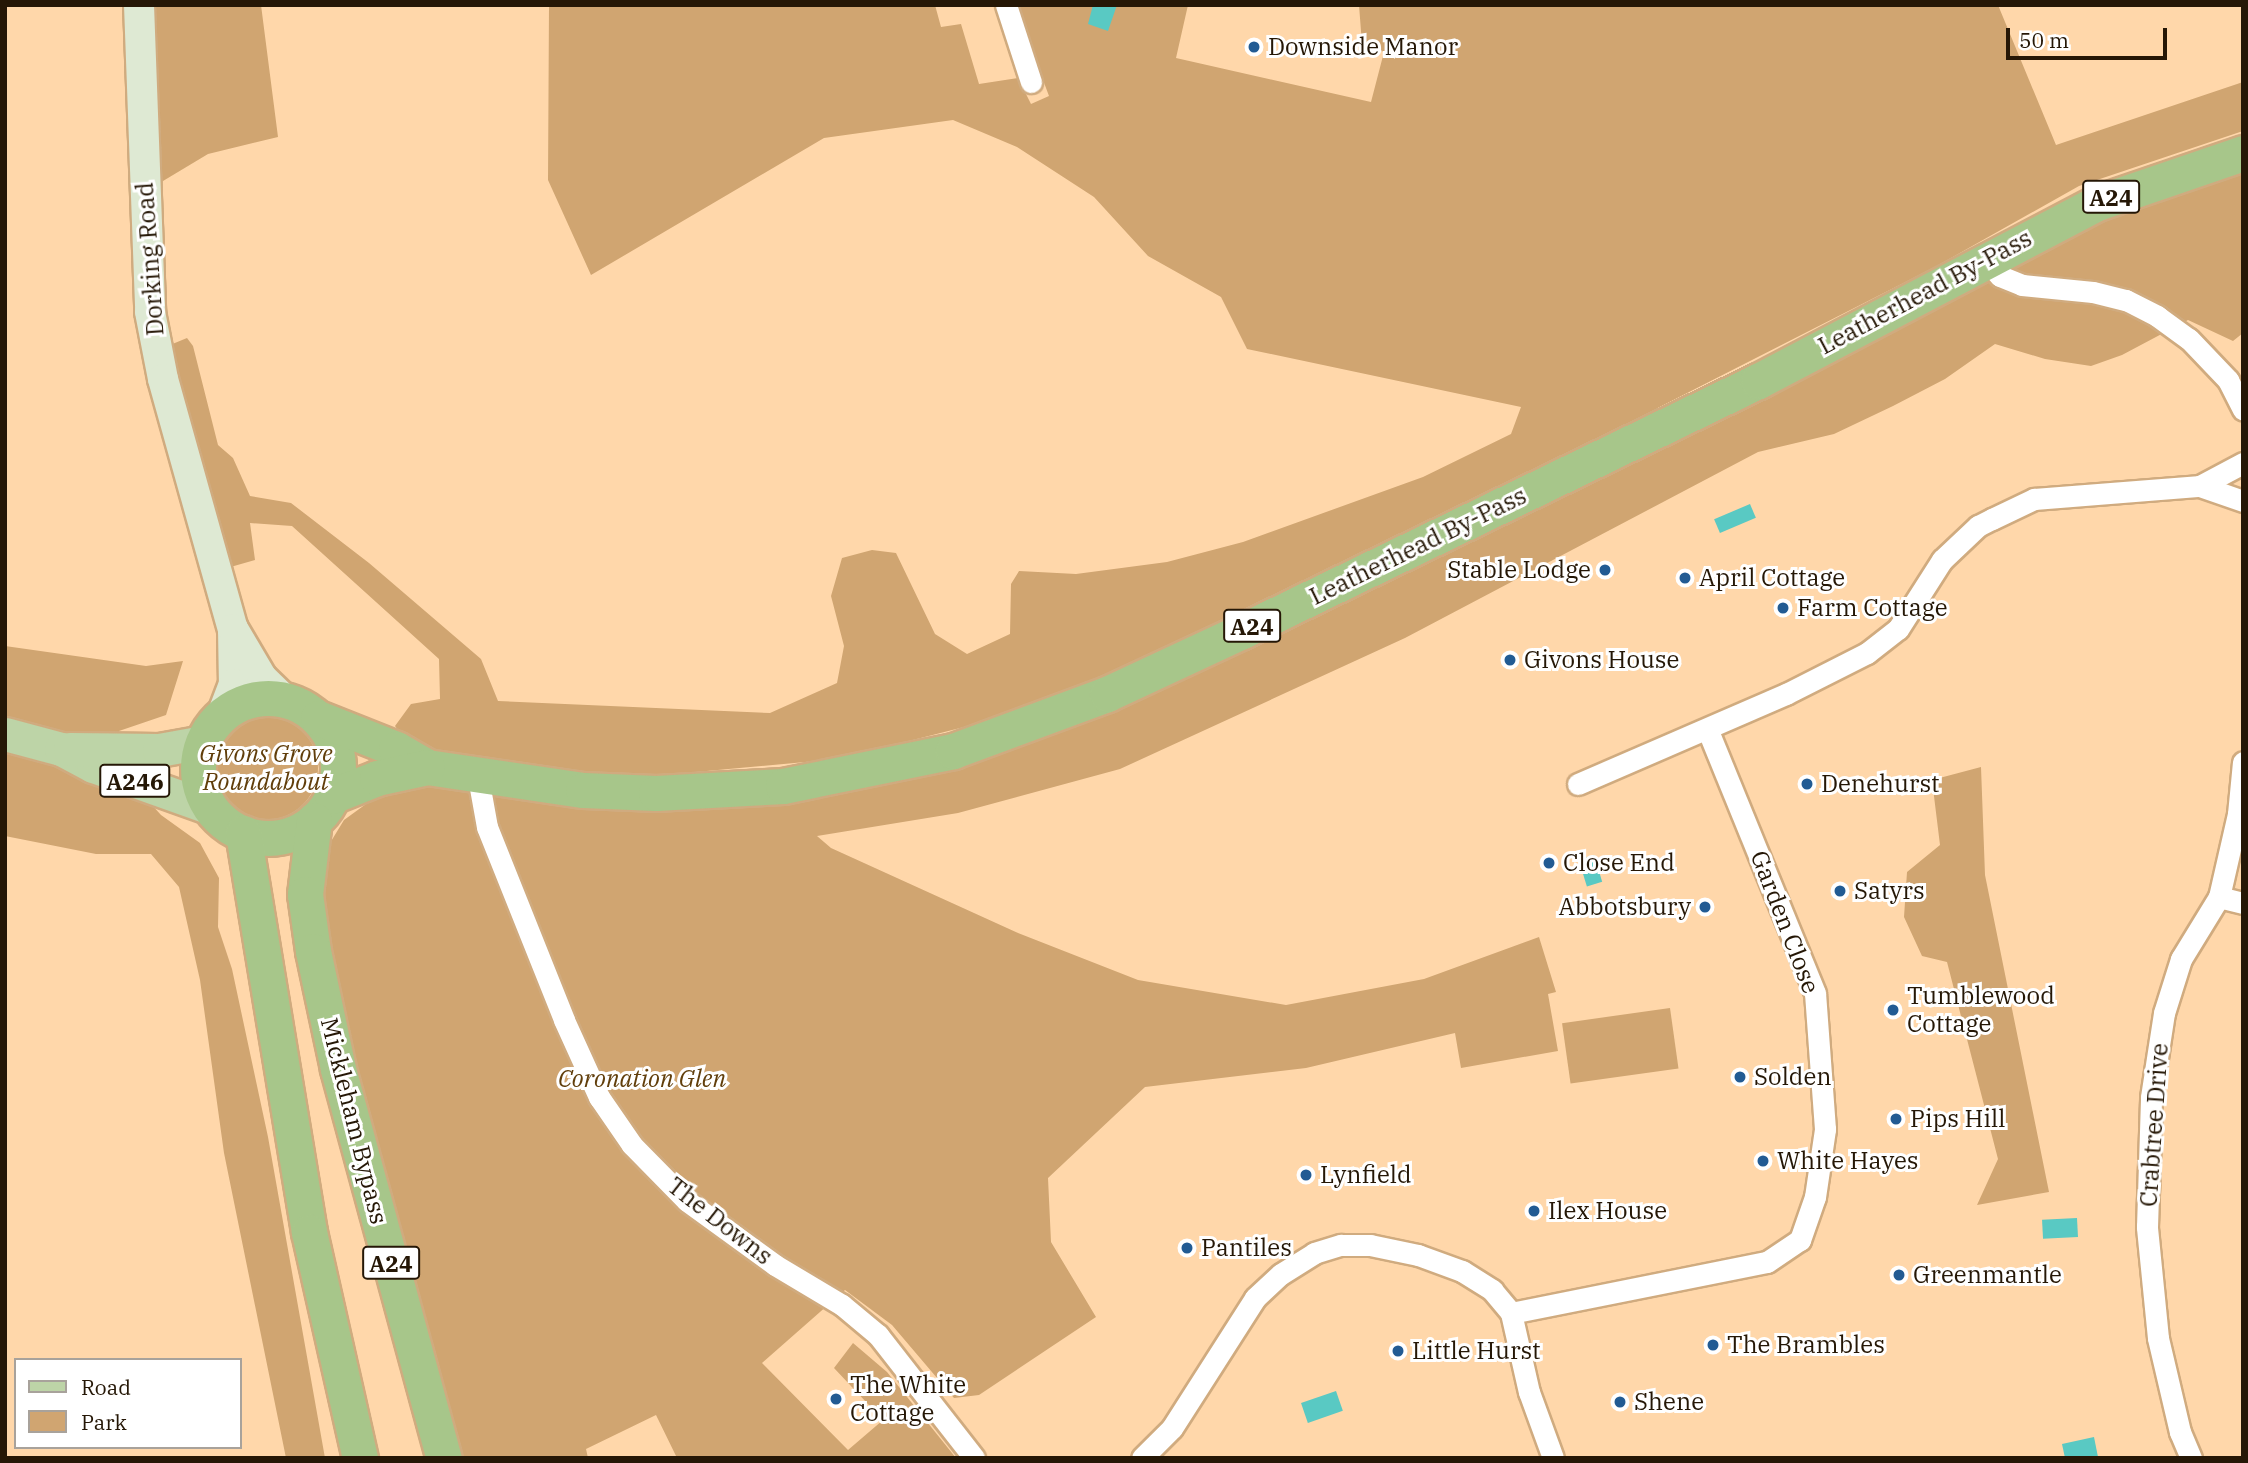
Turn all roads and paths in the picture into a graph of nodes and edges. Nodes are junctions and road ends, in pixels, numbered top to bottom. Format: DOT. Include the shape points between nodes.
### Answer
graph roads {
  1 [pos="139,5"];
  2 [pos="1006,5"];
  3 [pos="1031,82"];
  4 [pos="2243,153"];
  5 [pos="1986,260"];
  6 [pos="2243,409"];
  7 [pos="2243,463"];
  8 [pos="2200,486"];
  9 [pos="2243,501"];
  10 [pos="233,629"];
  11 [pos="285,700"];
  12 [pos="318,718"];
  13 [pos="212,729"];
  14 [pos="1707,729"];
  15 [pos="5,734"];
  16 [pos="61,749"];
  17 [pos="2243,762"];
  18 [pos="427,767"];
  19 [pos="478,777"];
  20 [pos="1578,784"];
  21 [pos="211,808"];
  22 [pos="323,808"];
  23 [pos="243,833"];
  24 [pos="2219,897"];
  25 [pos="2243,903"];
  26 [pos="1511,1313"];
  27 [pos="360,1458"];
  28 [pos="444,1458"];
  29 [pos="974,1458"];
  30 [pos="1142,1458"];
  31 [pos="1553,1458"];
  32 [pos="2191,1458"];
  1 -- 10 [label="main road, Dorking Road" via="149,312 163,379"];
  2 -- 3 [label="street"];
  4 -- 5 [label="highway, Leatherhead By-Pass / A24" via="2097,203"];
  5 -- 6 [label="street" via="2000,276 2022,285 2093,292 2126,300 2157,316 2189,339 2228,380"];
  5 -- 19 [label="highway, Leatherhead By-Pass / A24" via="1758,381 1254,625 1107,694 953,751 833,778 719,791 583,790"];
  7 -- 8 [label="street"];
  8 -- 9 [label="street"];
  8 -- 14 [label="street" via="2034,499 1985,522 1942,561 1898,629 1867,653"];
  10 -- 11 [label="main road, Dorking Road" via="262,678"];
  10 -- 13 [label="main road, Dorking Road" via="234,684"];
  11 -- 12 [label="highway"];
  11 -- 13 [label="highway" via="241,703"];
  12 -- 18 [label="highway, Leatherhead By-Pass / A24" via="396,749"];
  12 -- 22 [label="highway" via="335,750 338,773"];
  13 -- 16 [label="main road, A246" via="159,750"];
  13 -- 21 [label="highway" via="198,765 201,788"];
  14 -- 20 [label="street"];
  14 -- 26 [label="street, Garden Close" via="1815,993 1825,1129 1815,1198 1800,1240 1767,1262"];
  15 -- 16 [label="main road, A246"];
  16 -- 21 [label="main road, A246" via="93,766"];
  17 -- 24 [label="street, Crabtree Drive" via="2238,814"];
  18 -- 19 [label="highway, Leatherhead By-Pass / A24"];
  18 -- 22 [label="highway, Leatherhead By-Pass / A24" via="377,778"];
  19 -- 29 [label="street, The Downs" via="487,827 564,1020 599,1097 632,1145 687,1201 775,1265 842,1305 878,1335"];
  21 -- 23 [label="highway"];
  22 -- 23 [label="highway" via="281,837"];
  22 -- 28 [label="highway, Mickleham Bypass / A24" via="305,894 313,951 338,1069"];
  23 -- 27 [label="highway" via="309,1232"];
  24 -- 25 [label="street"];
  24 -- 32 [label="street, Crabtree Drive" via="2181,959 2164,1013 2151,1097 2147,1227 2158,1338 2180,1432"];
  26 -- 30 [label="street" via="1492,1290 1462,1271 1418,1255 1370,1245 1341,1245 1314,1253 1281,1273 1255,1298 1172,1428"];
  26 -- 31 [label="street" via="1529,1392"];
}
